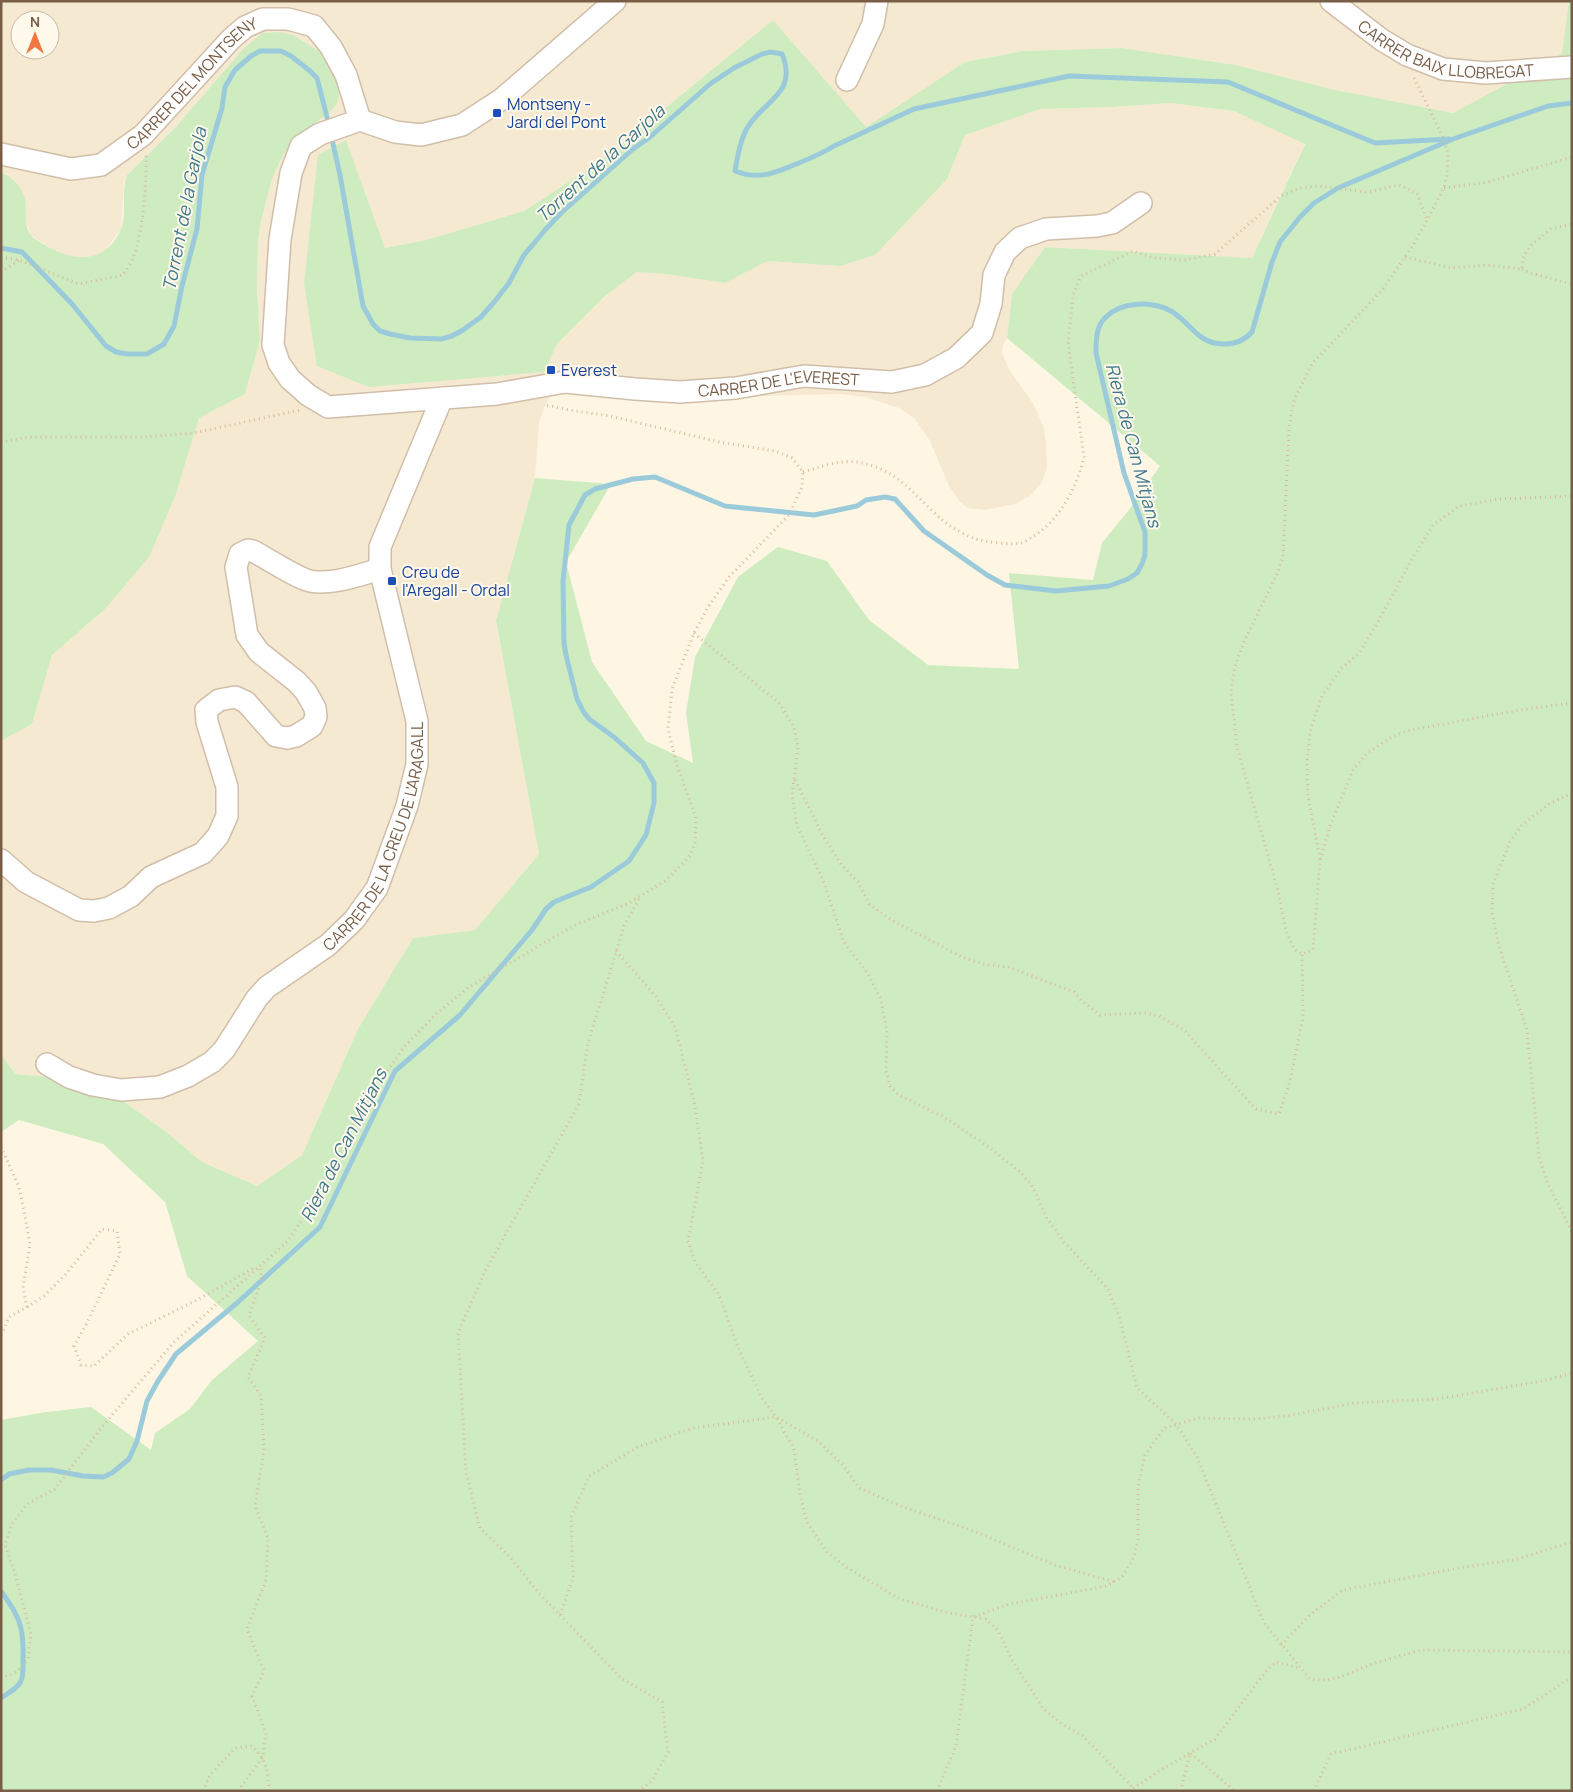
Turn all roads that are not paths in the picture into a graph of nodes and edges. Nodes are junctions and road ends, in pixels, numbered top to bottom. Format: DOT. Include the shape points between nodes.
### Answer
graph roads {
  1 [pos="615,1"];
  2 [pos="877,1"];
  3 [pos="1331,1"];
  4 [pos="1572,67"];
  5 [pos="847,80"];
  6 [pos="360,120"];
  7 [pos="1,154"];
  8 [pos="1141,204"];
  9 [pos="442,398"];
  10 [pos="380,569"];
  11 [pos="1,860"];
  12 [pos="47,1064"];
  1 -- 6 [label="street" via="502,99 462,125 421,135 395,132"];
  2 -- 5 [label="street" via="873,24"];
  3 -- 4 [label="street, CARRER BAIX LLOBREGAT" via="1382,40 1407,55 1442,69 1486,73"];
  6 -- 7 [label="street, CARRER DEL MONTSENY" via="346,74 314,26 288,19 263,19 245,27 231,39 144,135 101,165 71,169"];
  6 -- 9 [label="street, CARRER DE L'EVEREST" via="320,134 301,146 291,173 280,239 272,345 290,378 308,395 328,407"];
  8 -- 9 [label="street, CARRER DE L'EVEREST" via="1112,223 1046,229 1020,238 1006,252 994,275 991,304 982,333 956,358 925,375 892,382 804,376 736,388 680,392 565,382 497,394"];
  9 -- 10 [label="street, CARRER DE LA CREU DE L'ARAGALL" via="380,548"];
  10 -- 11 [label="street" via="318,582 305,580 253,551 240,554 236,568 247,635 258,652 306,692 316,708 316,717 312,726 287,738 276,736 246,702 235,697 219,700 206,710 227,787 227,816 218,836 203,853 151,877 131,896 109,908 94,911 79,910 26,882"];
  10 -- 12 [label="street, CARRER DE LA CREU DE L'ARAGALL" via="418,721 418,764 407,806 377,888 354,920 328,945 267,987 224,1050 212,1062 188,1076 160,1086 121,1090 93,1086"];
}
